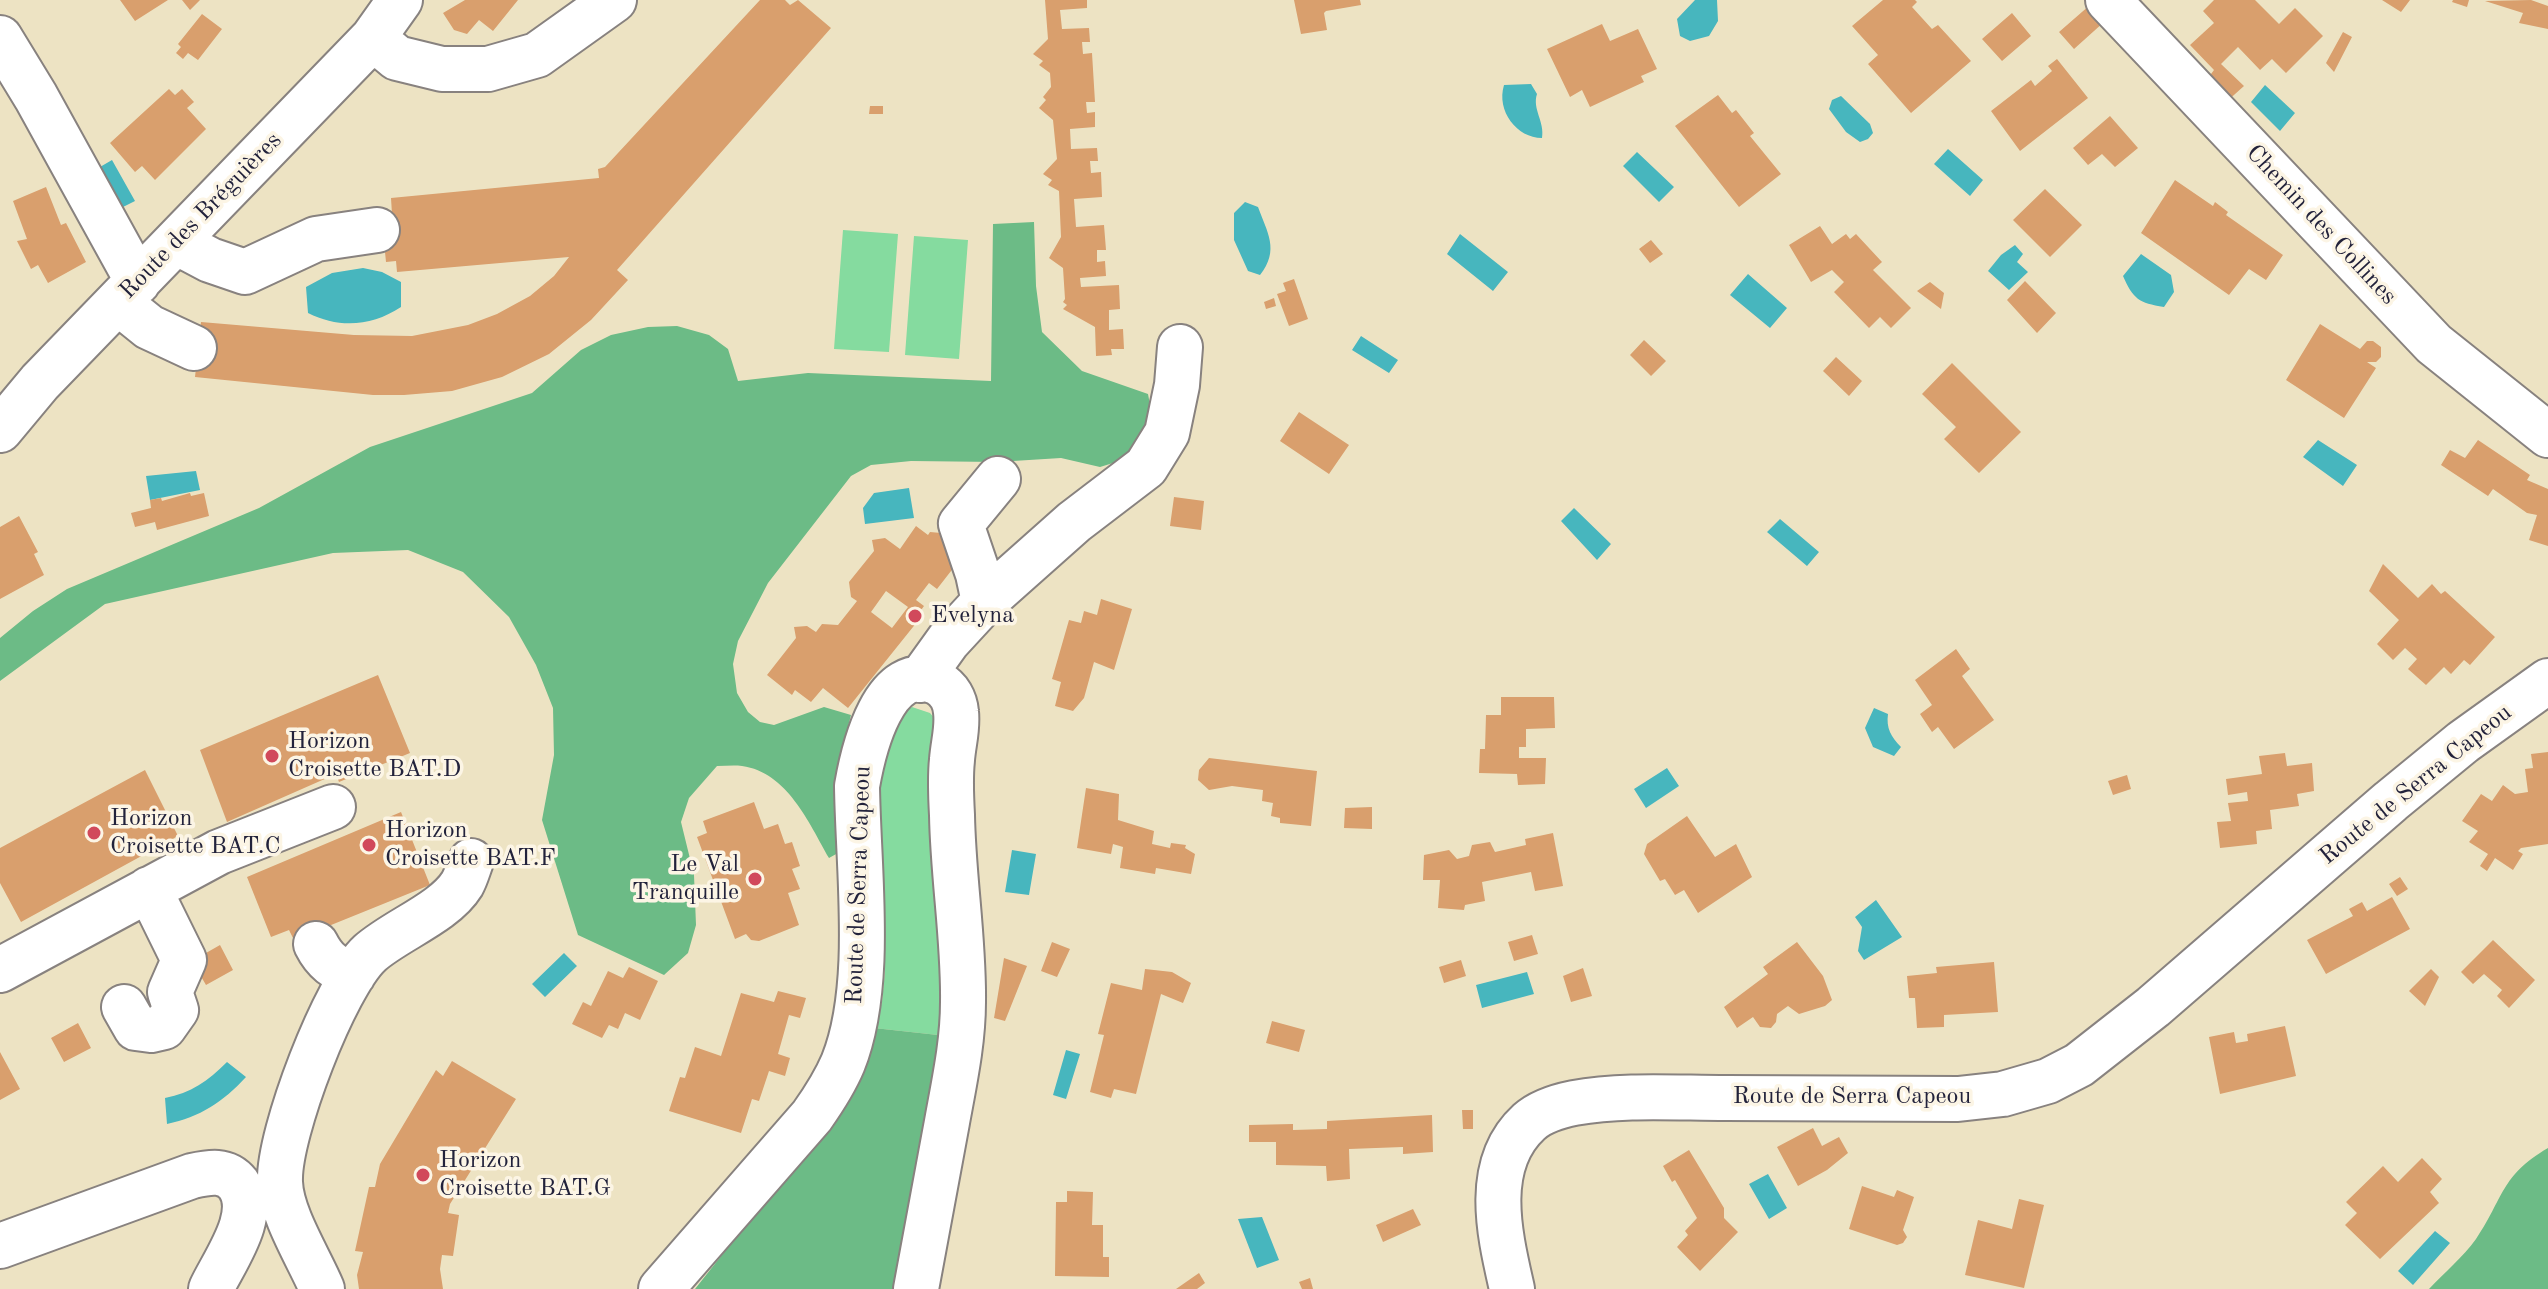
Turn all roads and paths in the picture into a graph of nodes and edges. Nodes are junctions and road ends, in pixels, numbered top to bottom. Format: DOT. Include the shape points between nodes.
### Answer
graph roads {
  1 [pos="400,0"];
  2 [pos="614,0"];
  3 [pos="2108,0"];
  4 [pos="0,38"];
  5 [pos="373,38"];
  6 [pos="377,230"];
  7 [pos="176,242"];
  8 [pos="128,292"];
  9 [pos="1180,347"];
  10 [pos="194,348"];
  11 [pos="0,430"];
  12 [pos="2548,435"];
  13 [pos="998,479"];
  14 [pos="984,602"];
  15 [pos="920,680"];
  16 [pos="2548,681"];
  17 [pos="333,807"];
  18 [pos="471,861"];
  19 [pos="149,889"];
  20 [pos="316,944"];
  21 [pos="0,970"];
  22 [pos="353,975"];
  23 [pos="124,1007"];
  24 [pos="261,1186"];
  25 [pos="0,1246"];
  26 [pos="211,1289"];
  27 [pos="322,1289"];
  28 [pos="661,1289"];
  29 [pos="916,1289"];
  30 [pos="1512,1289"];
  1 -- 5 [label="street, Route des Bréguières"];
  2 -- 5 [label="street" via="537,55 488,69 442,69 397,58"];
  3 -- 12 [label="street, Chemin des Collines" via="2434,344"];
  4 -- 8 [label="street" via="36,97"];
  5 -- 7 [label="street, Route des Bréguières"];
  6 -- 7 [label="street" via="316,239 248,284"];
  7 -- 8 [label="street, Route des Bréguières"];
  8 -- 10 [label="street" via="149,327"];
  8 -- 11 [label="street, Route des Bréguières"];
  9 -- 14 [label="street, Route de Serra Capeou" via="1167,433 1146,467"];
  13 -- 14 [label="street" via="961,524"];
  14 -- 15 [label="street, Route de Serra Capeou"];
  15 -- 28 [label="street, Route de Serra Capeou" via="893,691 862,757 857,786 861,969 857,1013 844,1060 812,1116"];
  15 -- 29 [label="street" via="943,686 956,711 952,819 963,1003 959,1056"];
  16 -- 30 [label="street, Route de Serra Capeou" via="2403,791 2153,1007 2079,1065 2048,1081 1958,1099 1602,1100 1571,1103 1539,1116 1514,1139 1499,1187 1500,1237"];
  17 -- 19 [label="street" via="247,831"];
  18 -- 22 [label="street" via="461,886 369,955"];
  19 -- 21 [label="street" via="80,913"];
  19 -- 23 [label="street" via="184,960 170,992 176,1010 164,1027 151,1030 136,1028"];
  20 -- 22 [label="street" via="335,968"];
  22 -- 24 [label="street" via="307,1073 284,1152"];
  24 -- 25 [label="street" via="215,1171 192,1176"];
  24 -- 26 [label="street"];
  24 -- 27 [label="street" via="284,1204"];
}
